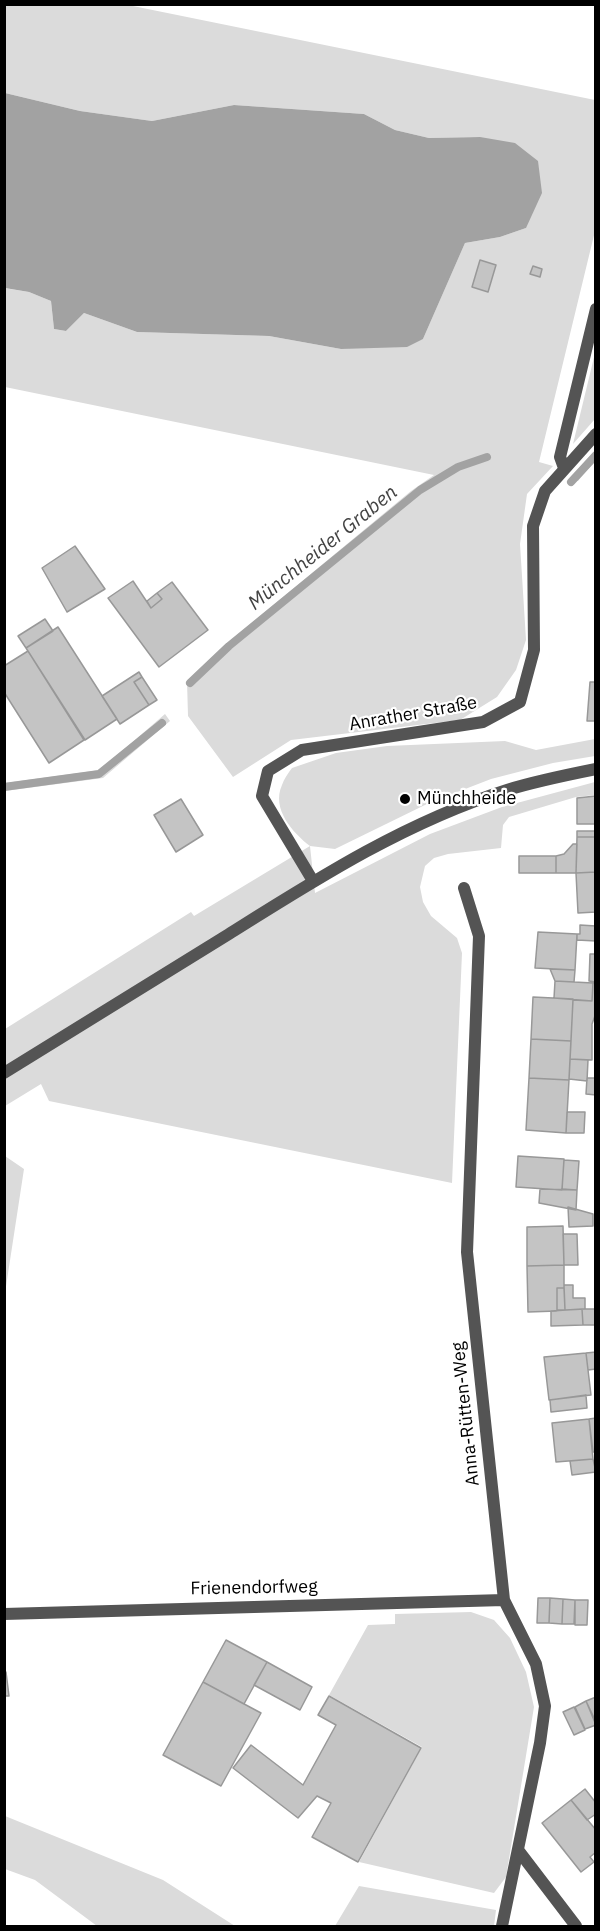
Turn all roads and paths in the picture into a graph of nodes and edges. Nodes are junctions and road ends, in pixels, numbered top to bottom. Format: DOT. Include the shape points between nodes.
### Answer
graph roads {
  1 [pos="596,309"];
  2 [pos="596,434"];
  3 [pos="564,468"];
  4 [pos="596,769"];
  5 [pos="314,881"];
  6 [pos="464,888"];
  7 [pos="4,1072"];
  8 [pos="504,1600"];
  9 [pos="4,1614"];
  10 [pos="518,1850"];
  11 [pos="502,1926"];
  12 [pos="576,1926"];
  1 -- 3 [label="street" via="560,457"];
  2 -- 3 [label="street"];
  3 -- 5 [label="street, Anrather Straße" via="544,491 533,526 534,650 520,702 483,722 302,750 268,771 262,796"];
  4 -- 5 [label="street" via="518,787 456,808"];
  5 -- 7 [label="street"];
  6 -- 8 [label="street, Anna-Rütten-Weg" via="479,936 467,1252"];
  8 -- 9 [label="street, Frienendorfweg"];
  8 -- 10 [label="street, Anna-Rütten-Weg" via="536,1664 544,1706"];
  10 -- 11 [label="street, Anna-Rütten-Weg"];
  10 -- 12 [label="street"];
}
